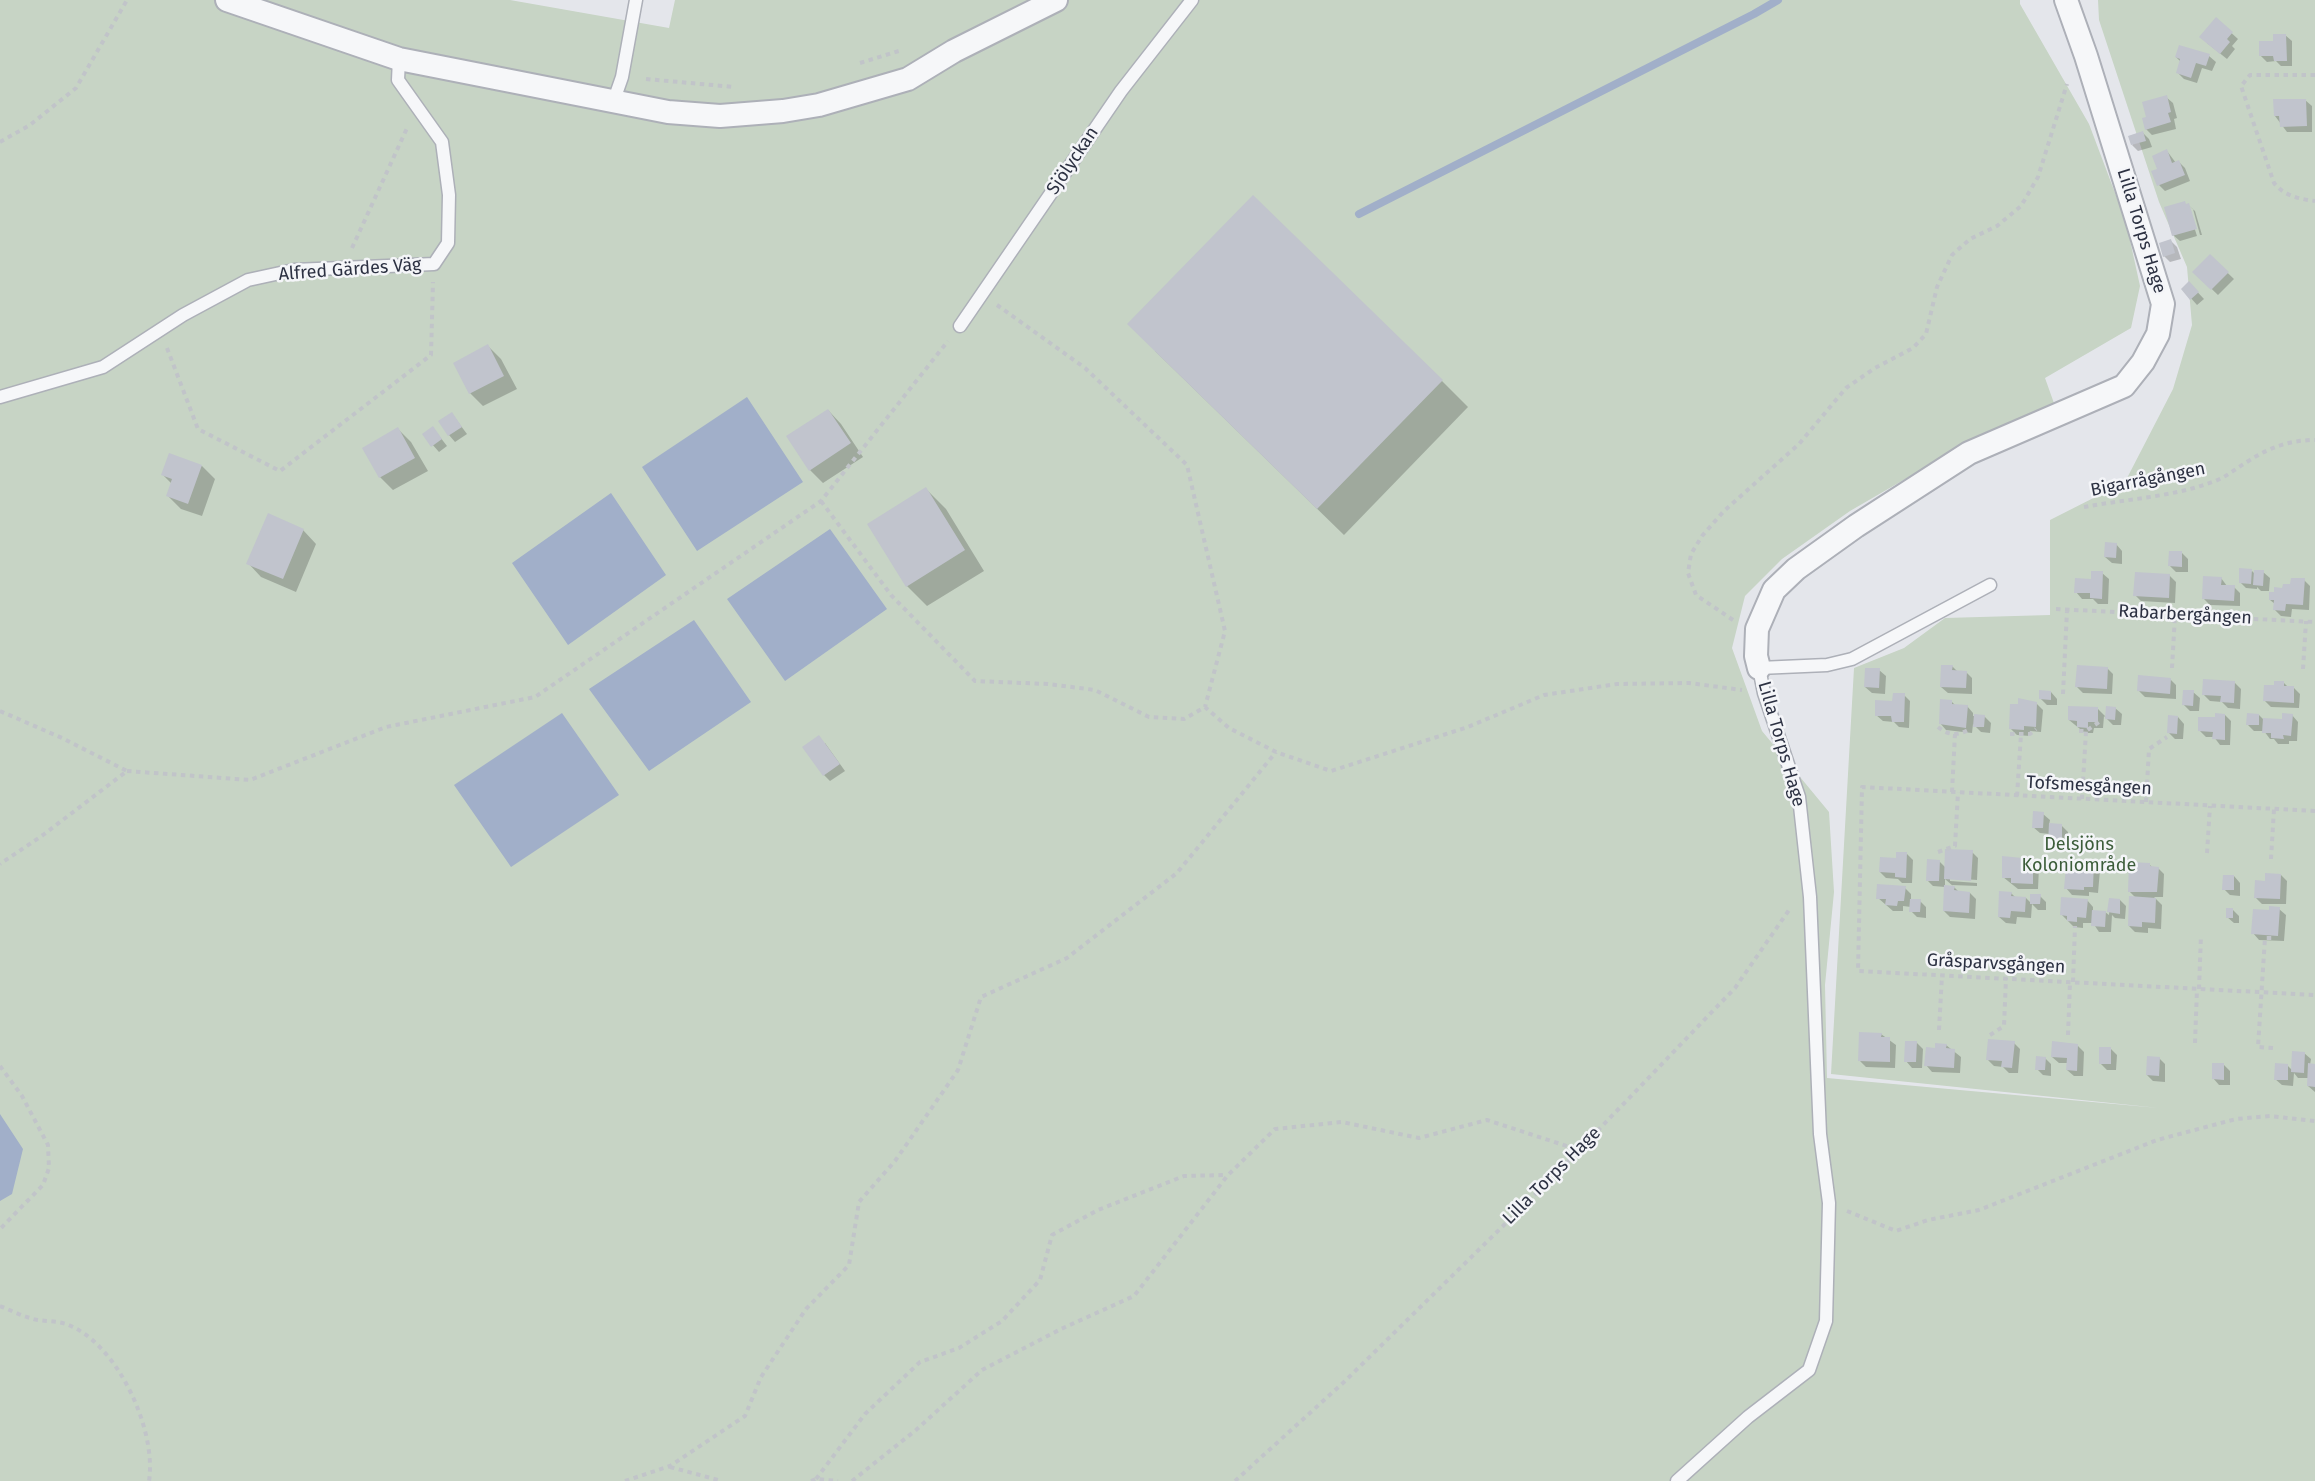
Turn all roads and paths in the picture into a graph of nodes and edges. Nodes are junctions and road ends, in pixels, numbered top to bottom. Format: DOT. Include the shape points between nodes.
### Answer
graph roads {
  1 [pos="127,0"];
  2 [pos="227,0"];
  3 [pos="636,0"];
  4 [pos="1056,0"];
  5 [pos="1191,0"];
  6 [pos="2066,0"];
  7 [pos="2086,56"];
  8 [pos="399,58"];
  9 [pos="2315,75"];
  10 [pos="614,100"];
  11 [pos="417,107"];
  12 [pos="0,142"];
  13 [pos="2315,201"];
  14 [pos="434,264"];
  15 [pos="342,269"];
  16 [pos="981,294"];
  17 [pos="960,326"];
  18 [pos="160,331"];
  19 [pos="0,397"];
  20 [pos="2315,440"];
  21 [pos="821,501"];
  22 [pos="2084,507"];
  23 [pos="1990,585"];
  24 [pos="2056,609"];
  25 [pos="2067,610"];
  26 [pos="2175,615"];
  27 [pos="2306,621"];
  28 [pos="2315,622"];
  29 [pos="1757,629"];
  30 [pos="1760,668"];
  31 [pos="2172,668"];
  32 [pos="2303,669"];
  33 [pos="1764,693"];
  34 [pos="2063,694"];
  35 [pos="1205,706"];
  36 [pos="0,711"];
  37 [pos="2102,720"];
  38 [pos="1938,726"];
  39 [pos="1970,729"];
  40 [pos="2036,729"];
  41 [pos="2079,731"];
  42 [pos="2086,731"];
  43 [pos="1955,734"];
  44 [pos="2010,734"];
  45 [pos="2021,734"];
  46 [pos="2167,737"];
  47 [pos="1276,752"];
  48 [pos="127,771"];
  49 [pos="1862,788"];
  50 [pos="1952,792"];
  51 [pos="1958,792"];
  52 [pos="2017,795"];
  53 [pos="2082,799"];
  54 [pos="2146,802"];
  55 [pos="2210,806"];
  56 [pos="2274,809"];
  57 [pos="2315,811"];
  58 [pos="1938,852"];
  59 [pos="2207,854"];
  60 [pos="2271,859"];
  61 [pos="0,864"];
  62 [pos="1810,897"];
  63 [pos="2075,926"];
  64 [pos="2201,935"];
  65 [pos="2276,938"];
  66 [pos="1942,975"];
  67 [pos="2006,978"];
  68 [pos="2072,982"];
  69 [pos="2198,989"];
  70 [pos="2262,992"];
  71 [pos="2315,995"];
  72 [pos="1939,1030"];
  73 [pos="1990,1035"];
  74 [pos="2068,1035"];
  75 [pos="2195,1043"];
  76 [pos="2273,1048"];
  77 [pos="0,1066"];
  78 [pos="2315,1121"];
  79 [pos="1578,1150"];
  80 [pos="1228,1175"];
  81 [pos="1829,1203"];
  82 [pos="0,1229"];
  83 [pos="0,1306"];
  84 [pos="670,1466"];
  85 [pos="813,1480"];
  86 [pos="149,1481"];
  87 [pos="626,1481"];
  88 [pos="722,1481"];
  89 [pos="838,1481"];
  90 [pos="852,1481"];
  91 [pos="1235,1481"];
  92 [pos="1677,1481"];
  1 -- 12 [label="path" via="76,88 30,125"];
  2 -- 8 [label="street"];
  3 -- 10 [label="lane"];
  4 -- 10 [label="street" via="908,78 819,105 720,116 668,112"];
  5 -- 16 [label="lane, Sjölyckan" via="1121,91"];
  6 -- 7 [label="street, Lilla Torps Hage"];
  7 -- 29 [label="path" via="2073,65 2038,177 2021,206 1952,255 1937,287 1926,334 1913,348 1846,388 1799,444 1724,511 1691,554 1688,573 1696,595 1725,616"];
  7 -- 29 [label="street, Lilla Torps Hage" via="2163,304 2158,334 2143,362 2124,386 1969,453 1856,526 1796,569 1774,590"];
  8 -- 10 [label="street"];
  8 -- 11 [label="lane, Alfred Gärdes Väg" via="398,80"];
  9 -- 13 [label="path" via="2250,75 2241,86 2274,183 2289,195"];
  11 -- 14 [label="lane, Alfred Gärdes Väg" via="442,142 449,195 448,243"];
  11 -- 15 [label="path"];
  14 -- 15 [label="lane, Alfred Gärdes Väg"];
  14 -- 18 [label="path" via="431,355 280,471 198,429"];
  15 -- 18 [label="lane, Alfred Gärdes Väg" via="294,270 248,280"];
  16 -- 17 [label="lane, Sjölyckan"];
  16 -- 35 [label="path" via="1085,368 1187,465 1225,632"];
  17 -- 21 [label="path"];
  18 -- 19 [label="lane, Alfred Gärdes Väg" via="103,367"];
  20 -- 22 [label="path, Bigarrågången" via="2288,442 2213,482"];
  21 -- 35 [label="path" via="891,596 975,681 1095,690 1149,717 1184,719"];
  21 -- 48 [label="path" via="535,697 386,727 250,780"];
  23 -- 30 [label="lane" via="1852,659 1827,665"];
  24 -- 25 [label="path, Rabarbergången"];
  25 -- 26 [label="path, Rabarbergången"];
  25 -- 34 [label="path"];
  26 -- 27 [label="path, Rabarbergången"];
  26 -- 31 [label="path"];
  27 -- 28 [label="path, Rabarbergången"];
  27 -- 32 [label="path"];
  29 -- 30 [label="street, Lilla Torps Hage" via="1756,656"];
  30 -- 33 [label="lane, Lilla Torps Hage"];
  33 -- 47 [label="path" via="1689,683 1617,684 1544,695 1467,727 1331,771"];
  33 -- 62 [label="lane, Lilla Torps Hage" via="1799,797"];
  35 -- 47 [label="path" via="1229,728"];
  36 -- 48 [label="path"];
  37 -- 42 [label="path"];
  38 -- 43 [label="path"];
  39 -- 43 [label="path"];
  40 -- 45 [label="path"];
  41 -- 42 [label="path"];
  42 -- 53 [label="path"];
  43 -- 50 [label="path"];
  44 -- 45 [label="path"];
  45 -- 52 [label="path"];
  46 -- 54 [label="path" via="2149,749"];
  47 -- 84 [label="path" via="1177,873 1067,958 981,997 958,1070 895,1161 859,1202 849,1266 806,1309 761,1377 745,1416"];
  48 -- 61 [label="path"];
  49 -- 50 [label="path, Tofsmesgången"];
  49 -- 66 [label="path, Gråsparvsgången" via="1858,970"];
  50 -- 51 [label="path, Tofsmesgången"];
  51 -- 52 [label="path, Tofsmesgången"];
  51 -- 58 [label="path" via="1955,846"];
  52 -- 53 [label="path, Tofsmesgången"];
  53 -- 54 [label="path, Tofsmesgången"];
  54 -- 55 [label="path, Tofsmesgången"];
  55 -- 56 [label="path, Tofsmesgången"];
  55 -- 59 [label="path"];
  56 -- 57 [label="path, Tofsmesgången"];
  56 -- 60 [label="path"];
  62 -- 79 [label="path, Lilla Torps Hage" via="1796,900 1736,987"];
  62 -- 81 [label="lane" via="1820,1134"];
  63 -- 68 [label="path"];
  64 -- 69 [label="path"];
  65 -- 70 [label="path" via="2265,938"];
  66 -- 67 [label="path, Gråsparvsgången"];
  66 -- 72 [label="path"];
  67 -- 68 [label="path, Gråsparvsgången"];
  67 -- 73 [label="path" via="2004,1026"];
  68 -- 69 [label="path, Gråsparvsgången"];
  68 -- 74 [label="path"];
  69 -- 70 [label="path, Gråsparvsgången"];
  69 -- 75 [label="path"];
  70 -- 71 [label="path, Gråsparvsgången"];
  70 -- 76 [label="path" via="2258,1047"];
  77 -- 82 [label="path" via="22,1096 48,1144 49,1168 44,1185"];
  78 -- 81 [label="path" via="2270,1116 2236,1119 2157,1140 1979,1210 1896,1231"];
  79 -- 80 [label="path" via="1487,1120 1419,1138 1342,1122 1275,1129"];
  79 -- 91 [label="path, Lilla Torps Hage" via="1344,1383"];
  80 -- 85 [label="path" via="1184,1176 1098,1210 1052,1235 1041,1280 1002,1321 959,1348 920,1362 865,1414"];
  80 -- 90 [label="path" via="1134,1296 982,1370"];
  81 -- 92 [label="lane" via="1826,1321 1809,1370 1748,1417"];
  83 -- 86 [label="path" via="31,1318 66,1324 92,1340 114,1364 131,1393 145,1431 151,1466"];
  84 -- 87 [label="path"];
  84 -- 88 [label="path"];
  85 -- 89 [label="path"];
}
